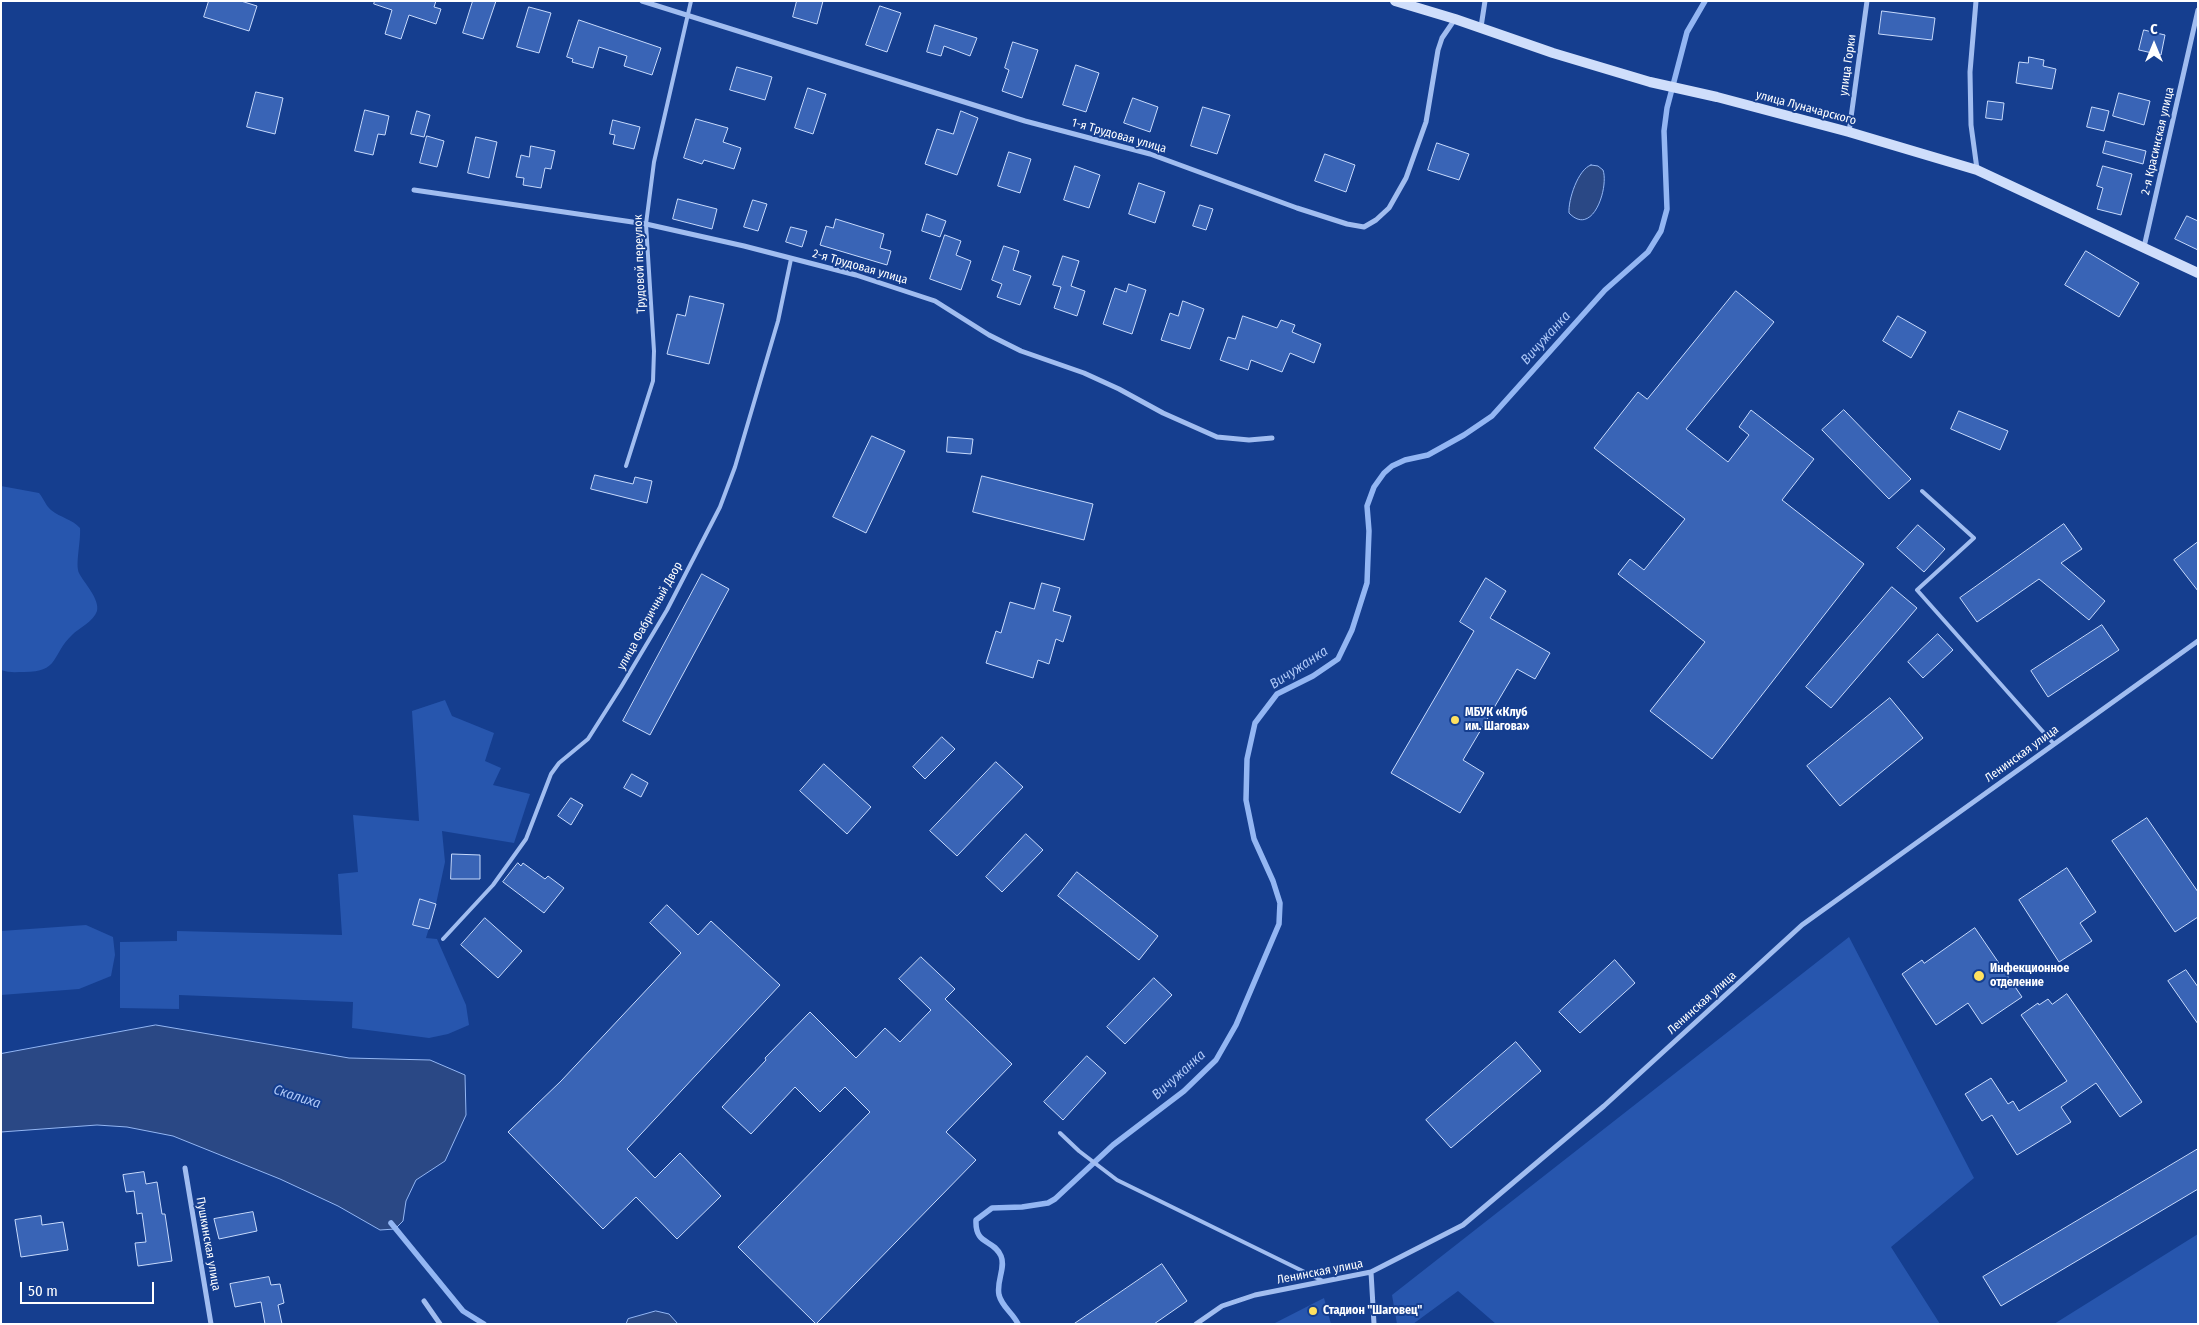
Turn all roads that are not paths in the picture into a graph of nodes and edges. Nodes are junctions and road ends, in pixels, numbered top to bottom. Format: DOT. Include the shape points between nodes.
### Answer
graph roads {
  1 [pos="642,1"];
  2 [pos="692,1"];
  3 [pos="1395,1"];
  4 [pos="1486,1"];
  5 [pos="1867,1"];
  6 [pos="1976,1"];
  7 [pos="2198,10"];
  8 [pos="689,15"];
  9 [pos="1455,19"];
  10 [pos="1481,27"];
  11 [pos="1849,132"];
  12 [pos="1977,170"];
  13 [pos="414,190"];
  14 [pos="646,224"];
  15 [pos="2144,247"];
  16 [pos="791,259"];
  17 [pos="2198,273"];
  18 [pos="1272,438"];
  19 [pos="626,466"];
  20 [pos="1922,491"];
  21 [pos="2198,641"];
  22 [pos="2053,743"];
  23 [pos="444,939"];
  24 [pos="1060,1133"];
  25 [pos="185,1168"];
  26 [pos="1371,1272"];
  27 [pos="1323,1282"];
  28 [pos="424,1300"];
  29 [pos="211,1324"];
  30 [pos="440,1324"];
  31 [pos="1196,1324"];
  32 [pos="1374,1324"];
  1 -- 8 [label="street, 1-я Трудовая улица"];
  2 -- 8 [label="lane, Трудовой переулок"];
  3 -- 9 [label="main road, улица Луначарского"];
  4 -- 10 [label="street"];
  5 -- 11 [label="street, улица Горки"];
  6 -- 12 [label="street" via="1970,72 1971,125"];
  7 -- 15 [label="street, 2-я Красинская улица"];
  8 -- 9 [label="street, 1-я Трудовая улица" via="1025,121 1150,154 1297,208 1364,227 1389,208 1406,178 1426,122 1438,50"];
  8 -- 14 [label="lane, Трудовой переулок" via="654,162"];
  9 -- 10 [label="main road, улица Луначарского"];
  10 -- 11 [label="main road, улица Луначарского" via="1650,82"];
  11 -- 12 [label="main road, улица Луначарского"];
  12 -- 15 [label="main road, улица Луначарского"];
  13 -- 14 [label="street, 2-я Трудовая улица"];
  14 -- 16 [label="street, 2-я Трудовая улица"];
  14 -- 19 [label="lane, Трудовой переулок" via="653,381"];
  15 -- 17 [label="main road, улица Луначарского"];
  16 -- 18 [label="street, 2-я Трудовая улица" via="872,280 935,301 1021,351 1084,373 1217,437"];
  16 -- 23 [label="lane, улица Фабричный Двор" via="778,321 720,507 667,610 621,687 588,739 551,774 526,840 493,885"];
  20 -- 22 [label="lane" via="1974,538 1917,590"];
  21 -- 22 [label="street, Ленинская улица"];
  22 -- 26 [label="street, Ленинская улица" via="1802,925 1604,1106 1463,1224"];
  24 -- 27 [label="lane" via="1117,1180"];
  25 -- 29 [label="street, Пушкинская улица"];
  26 -- 27 [label="street, Ленинская улица"];
  26 -- 32 [label="street"];
  27 -- 31 [label="street, Ленинская улица" via="1256,1295 1222,1306"];
  28 -- 30 [label="street"];
}
